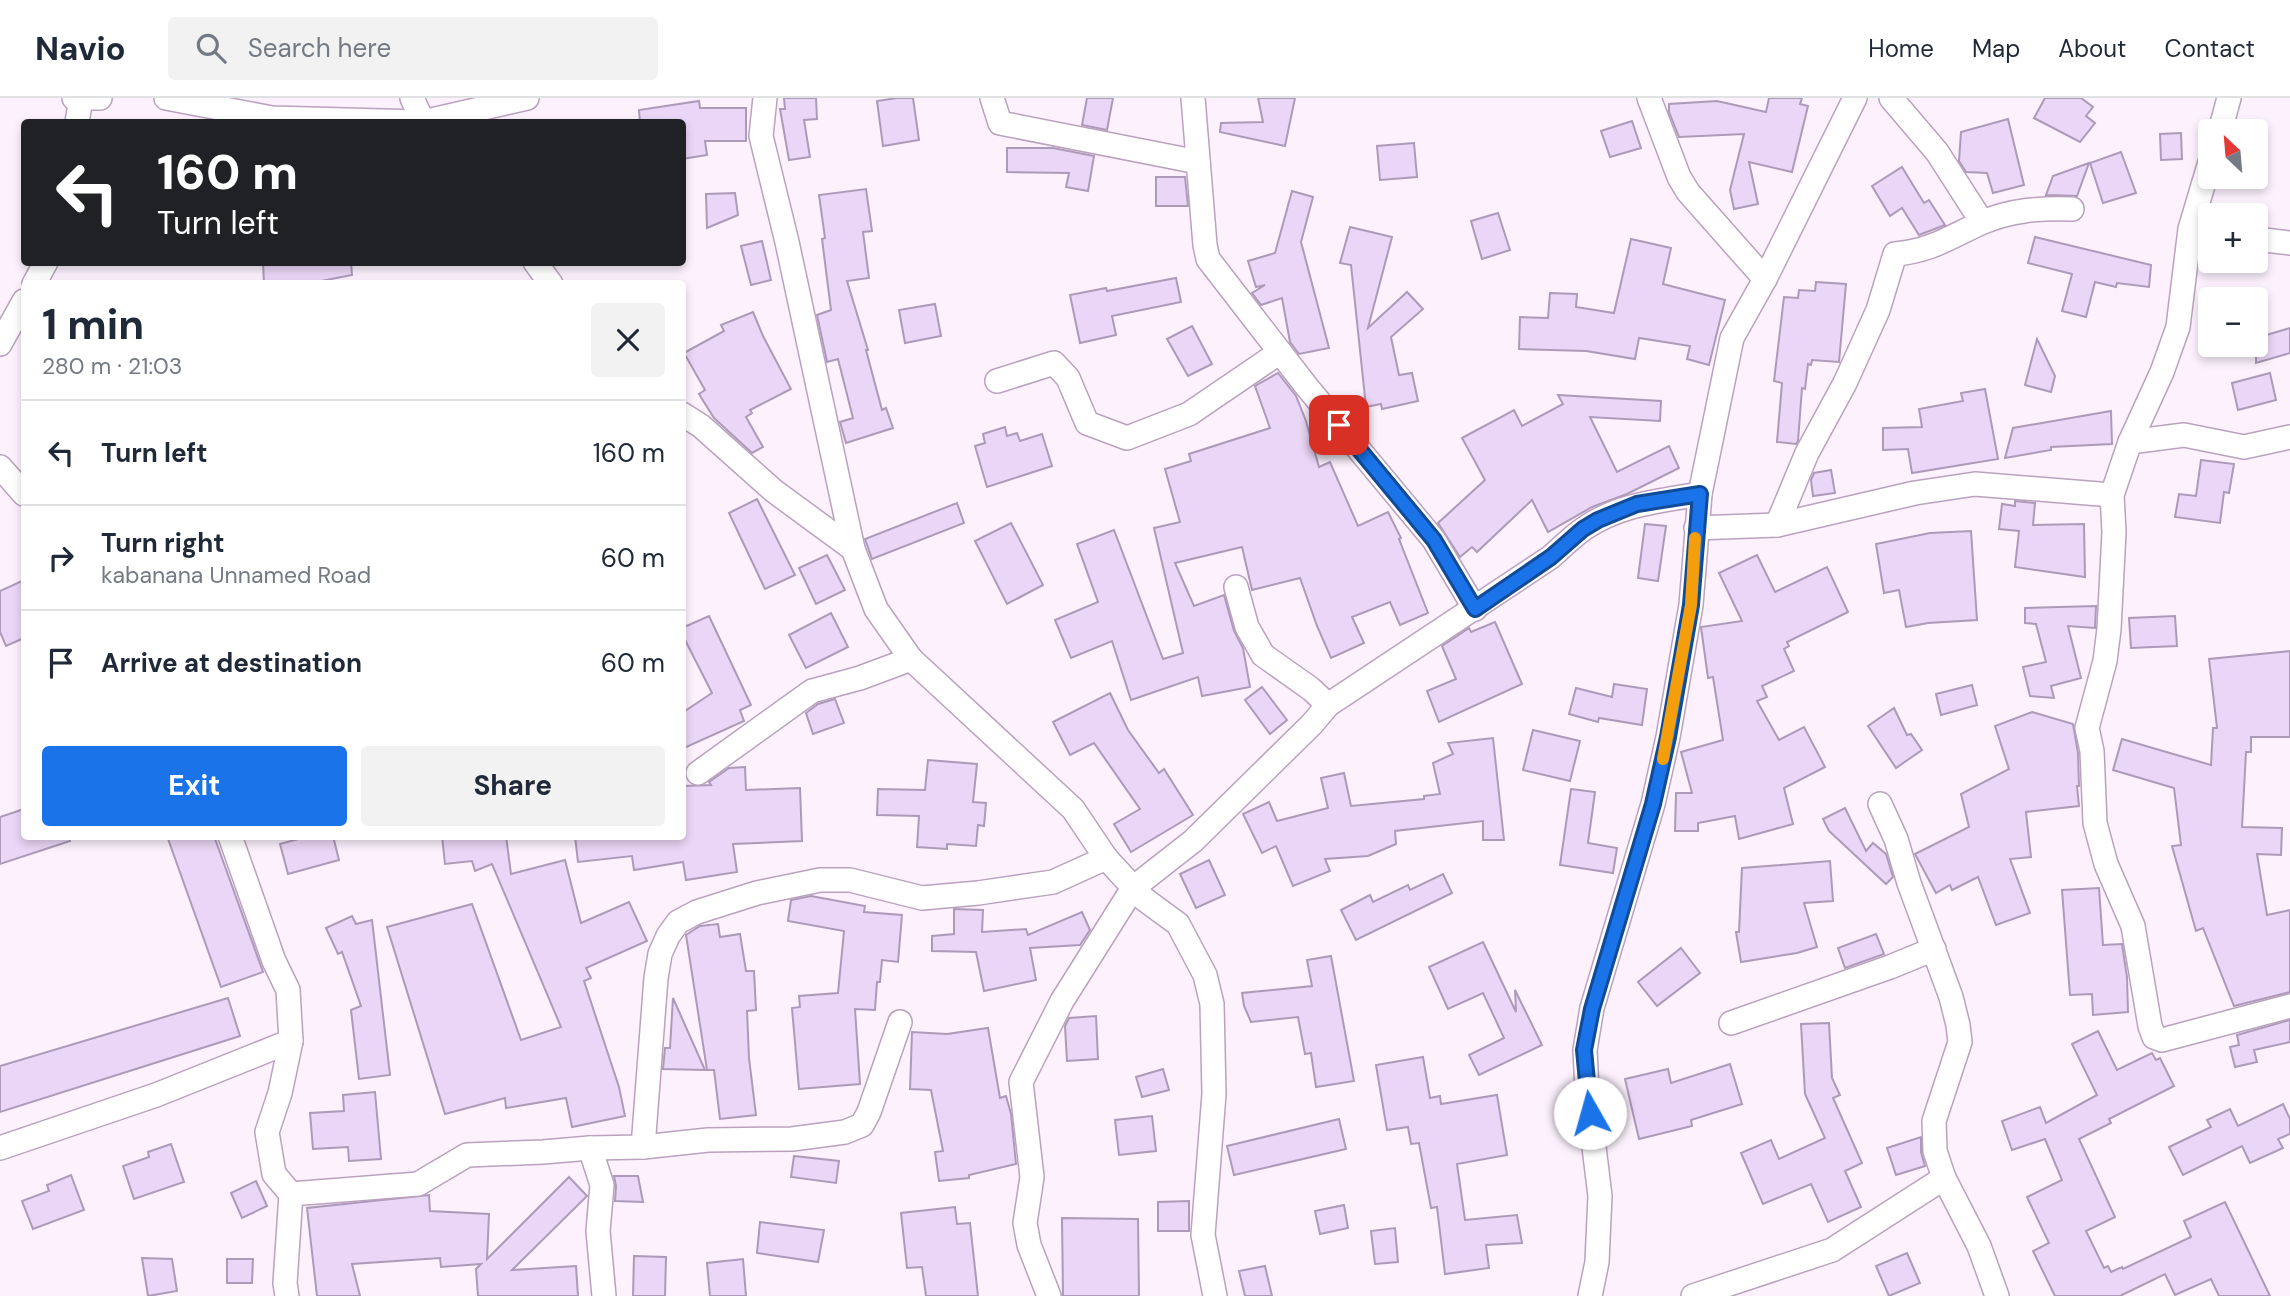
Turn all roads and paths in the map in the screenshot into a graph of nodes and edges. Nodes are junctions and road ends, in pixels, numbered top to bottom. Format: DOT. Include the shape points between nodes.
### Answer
graph roads {
  1 [pos="74,98"];
  2 [pos="100,98"];
  3 [pos="166,98"];
  4 [pos="412,98"];
  5 [pos="527,98"];
  6 [pos="765,98"];
  7 [pos="992,98"];
  8 [pos="1193,98"];
  9 [pos="1649,98"];
  10 [pos="1855,98"];
  11 [pos="1891,98"];
  12 [pos="2229,98"];
  13 [pos="81,99"];
  14 [pos="78,119"];
  15 [pos="310,119"];
  16 [pos="421,119"];
  17 [pos="435,119"];
  18 [pos="2223,119"];
  19 [pos="1198,162"];
  20 [pos="2072,209"];
  21 [pos="1982,222"];
  22 [pos="2198,240"];
  23 [pos="2268,240"];
  24 [pos="2290,243"];
  25 [pos="1765,279"];
  26 [pos="21,306"];
  27 [pos="0,344"];
  28 [pos="1280,352"];
  29 [pos="997,381"];
  30 [pos="686,417"];
  31 [pos="2290,437"];
  32 [pos="2130,442"];
  33 [pos="0,467"];
  34 [pos="21,491"];
  35 [pos="1700,494"];
  36 [pos="2112,495"];
  37 [pos="1777,525"];
  38 [pos="1696,528"];
  39 [pos="853,549"];
  40 [pos="1237,587"];
  41 [pos="1475,609"];
  42 [pos="911,659"];
  43 [pos="1328,705"];
  44 [pos="698,773"];
  45 [pos="1880,804"];
  46 [pos="231,840"];
  47 [pos="1106,858"];
  48 [pos="1133,888"];
  49 [pos="1934,949"];
  50 [pos="2290,1006"];
  51 [pos="900,1023"];
  52 [pos="1731,1023"];
  53 [pos="290,1041"];
  54 [pos="590,1147"];
  55 [pos="643,1147"];
  56 [pos="0,1148"];
  57 [pos="1944,1178"];
  58 [pos="291,1194"];
  59 [pos="286,1296"];
  60 [pos="604,1296"];
  61 [pos="1049,1296"];
  62 [pos="1215,1296"];
  63 [pos="1590,1296"];
  64 [pos="1697,1296"];
  65 [pos="1997,1296"];
  1 -- 13 [label="street"];
  2 -- 13 [label="street"];
  3 -- 15 [label="street" via="272,118"];
  4 -- 16 [label="street"];
  5 -- 17 [label="street"];
  6 -- 39 [label="street" via="761,136"];
  7 -- 19 [label="street" via="1000,122"];
  8 -- 19 [label="street"];
  9 -- 25 [label="street" via="1688,192"];
  10 -- 25 [label="street"];
  11 -- 21 [label="street" via="1937,152"];
  12 -- 18 [label="street"];
  13 -- 14 [label="street"];
  19 -- 28 [label="street" via="1208,259"];
  20 -- 21 [label="street" via="2041,208"];
  21 -- 37 [label="street" via="1946,242 1895,254 1878,310"];
  22 -- 32 [label="street" via="2178,327"];
  23 -- 24 [label="street"];
  25 -- 35 [label="street" via="1732,338"];
  26 -- 27 [label="street"];
  28 -- 29 [label="street" via="1189,414 1127,438 1087,423 1068,378 1054,363"];
  28 -- 41 [label="street" via="1434,540"];
  30 -- 39 [label="street" via="774,491"];
  31 -- 32 [label="street" via="2244,447 2184,435"];
  32 -- 36 [label="street"];
  33 -- 34 [label="street"];
  35 -- 38 [label="street"];
  35 -- 41 [label="street" via="1637,504 1598,520"];
  36 -- 37 [label="street" via="1975,484"];
  36 -- 50 [label="street" via="2109,629 2087,728 2095,823 2106,863 2133,926 2150,1026 2154,1037 2162,1040"];
  37 -- 38 [label="street"];
  38 -- 63 [label="street" via="1691,605 1668,737 1584,1050 1600,1196 1597,1262"];
  39 -- 42 [label="street" via="876,609"];
  40 -- 43 [label="street" via="1247,627 1263,655"];
  41 -- 43 [label="street"];
  42 -- 44 [label="street" via="812,691"];
  42 -- 47 [label="street" via="1073,809"];
  43 -- 48 [label="street" via="1193,841"];
  45 -- 49 [label="street"];
  46 -- 53 [label="street" via="288,990"];
  47 -- 48 [label="street"];
  47 -- 55 [label="street" via="1053,882 922,898 850,880 820,880 757,893 678,922 660,954 656,978"];
  48 -- 61 [label="street" via="1062,1001 1021,1082 1032,1177 1025,1223"];
  48 -- 62 [label="street" via="1178,924 1205,975 1212,1004 1214,1094 1203,1236"];
  49 -- 52 [label="street"];
  49 -- 57 [label="street" via="1960,1042 1934,1121 1934,1151"];
  51 -- 55 [label="street" via="862,1125 845,1132 792,1139 708,1140"];
  53 -- 56 [label="street" via="156,1095"];
  53 -- 58 [label="street" via="267,1132 274,1174"];
  54 -- 55 [label="street"];
  54 -- 58 [label="street" via="467,1155 418,1184"];
  54 -- 60 [label="street" via="602,1185 598,1231"];
  57 -- 64 [label="street" via="1832,1251"];
  57 -- 65 [label="street" via="1979,1246"];
  58 -- 59 [label="street"];
}
